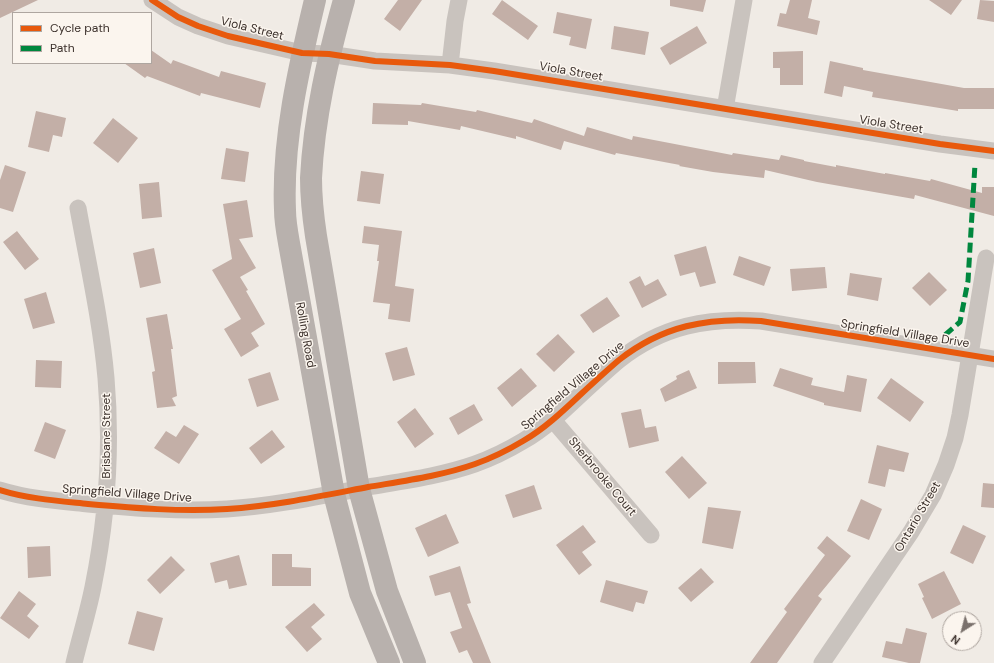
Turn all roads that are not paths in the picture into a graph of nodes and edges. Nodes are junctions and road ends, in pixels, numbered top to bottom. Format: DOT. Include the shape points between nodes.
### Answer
graph roads {
  1 [pos="152,0"];
  2 [pos="315,0"];
  3 [pos="344,0"];
  4 [pos="459,0"];
  5 [pos="744,0"];
  6 [pos="302,53"];
  7 [pos="329,54"];
  8 [pos="450,65"];
  9 [pos="725,109"];
  10 [pos="994,151"];
  11 [pos="78,208"];
  12 [pos="986,258"];
  13 [pos="970,356"];
  14 [pos="994,359"];
  15 [pos="553,420"];
  16 [pos="360,489"];
  17 [pos="0,490"];
  18 [pos="334,494"];
  19 [pos="106,505"];
  20 [pos="651,535"];
  21 [pos="74,663"];
  22 [pos="389,663"];
  23 [pos="415,663"];
  24 [pos="822,663"];
  1 -- 6 [label="street, Viola Street" via="178,17 198,26 228,36"];
  2 -- 6 [label="main road, Rolling Road"];
  3 -- 7 [label="main road"];
  4 -- 8 [label="street"];
  5 -- 9 [label="street"];
  6 -- 7 [label="street, Viola Street"];
  6 -- 18 [label="main road, Rolling Road" via="286,159 285,212"];
  7 -- 8 [label="street, Viola Street"];
  7 -- 16 [label="main road" via="311,178 312,204"];
  8 -- 9 [label="street, Viola Street"];
  9 -- 10 [label="street, Viola Street"];
  11 -- 19 [label="street, Brisbane Street" via="100,328 106,378"];
  12 -- 13 [label="street, Ontario Street"];
  13 -- 14 [label="street, Springfield Village Drive"];
  13 -- 15 [label="street, Springfield Village Drive" via="761,321 707,321 671,331 634,349"];
  13 -- 24 [label="street, Ontario Street" via="955,438 933,495 911,532"];
  15 -- 16 [label="street, Springfield Village Drive" via="523,441 473,465 431,476"];
  15 -- 20 [label="street, Sherbrooke Court"];
  16 -- 18 [label="street, Springfield Village Drive"];
  16 -- 23 [label="main road" via="388,591"];
  17 -- 19 [label="street, Springfield Village Drive" via="42,499"];
  18 -- 19 [label="street, Springfield Village Drive" via="227,509 173,510"];
  18 -- 22 [label="main road, Rolling Road" via="360,593"];
  19 -- 21 [label="street, Brisbane Street" via="93,588"];
}
